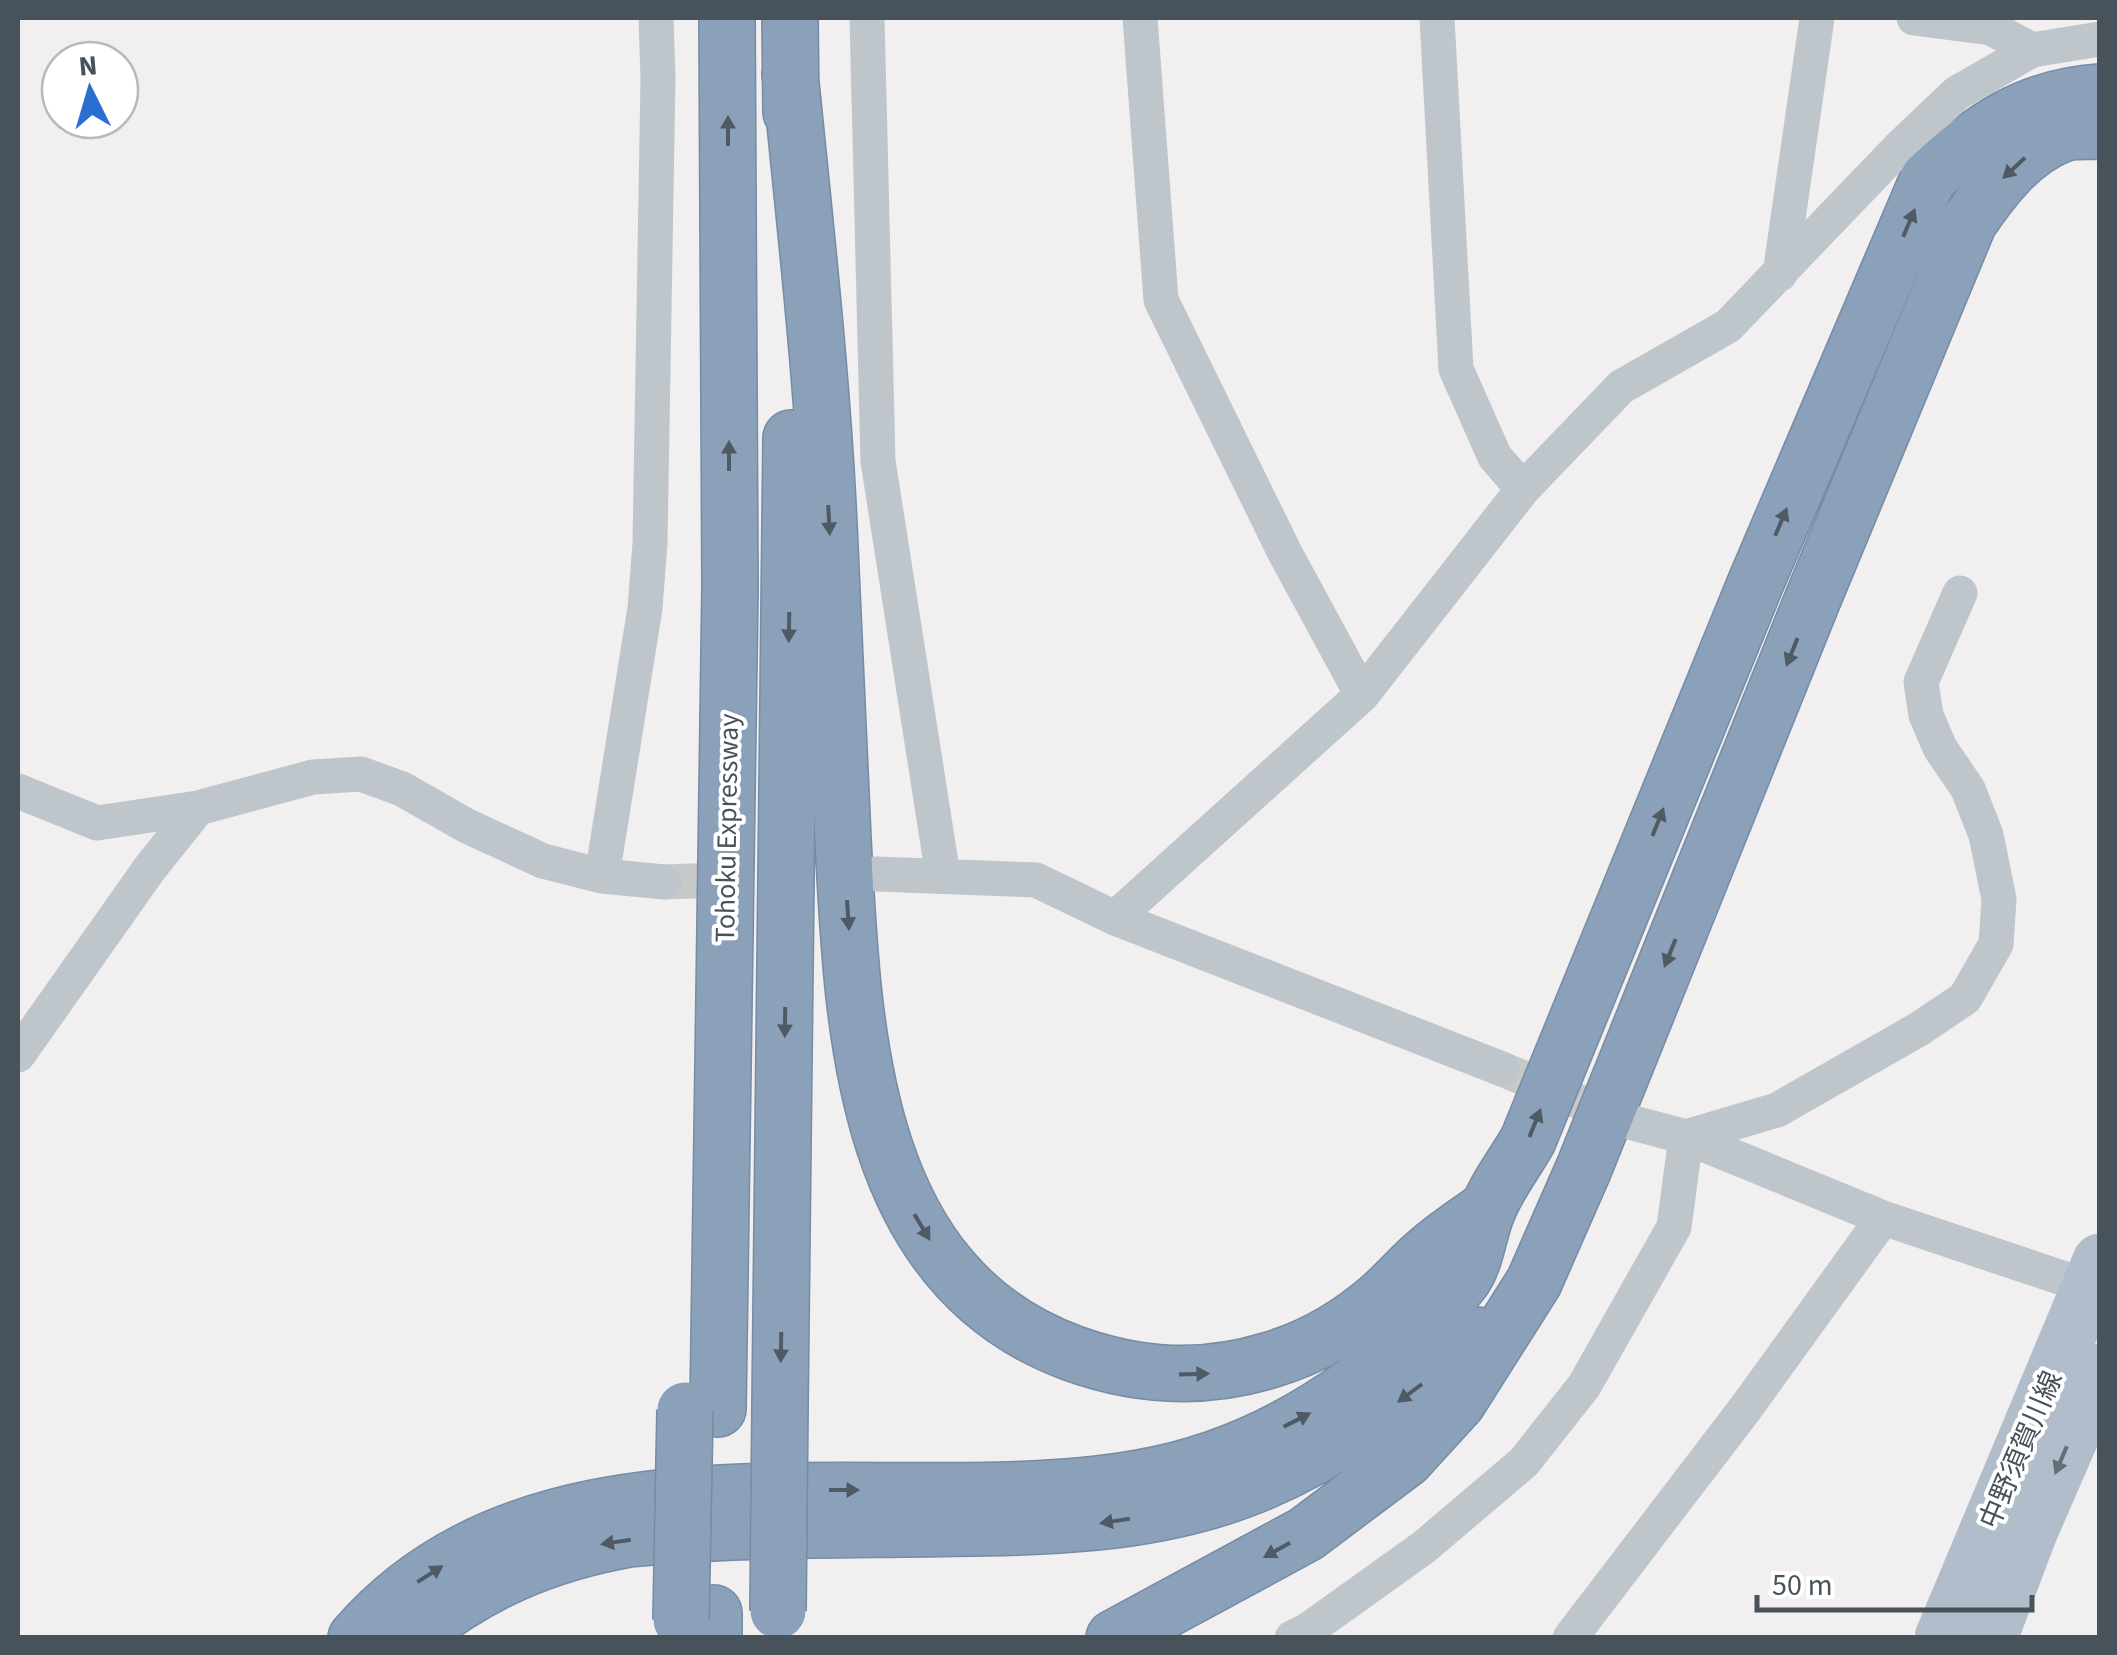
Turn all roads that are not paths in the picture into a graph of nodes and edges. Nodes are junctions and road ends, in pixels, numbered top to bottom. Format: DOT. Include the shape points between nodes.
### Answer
graph roads {
  1 [pos="656,18"];
  2 [pos="727,18"];
  3 [pos="790,18"];
  4 [pos="867,18"];
  5 [pos="1140,18"];
  6 [pos="1437,18"];
  7 [pos="1817,18"];
  8 [pos="1914,18"];
  9 [pos="2100,38"];
  10 [pos="2032,50"];
  11 [pos="790,74"];
  12 [pos="2100,92"];
  13 [pos="2100,131"];
  14 [pos="1780,274"];
  15 [pos="1522,488"];
  16 [pos="1960,593"];
  17 [pos="1362,695"];
  18 [pos="18,791"];
  19 [pos="198,808"];
  20 [pos="876,874"];
  21 [pos="602,876"];
  22 [pos="943,876"];
  23 [pos="664,882"];
  24 [pos="1116,918"];
  25 [pos="18,1055"];
  26 [pos="1502,1069"];
  27 [pos="1622,1120"];
  28 [pos="1686,1137"];
  29 [pos="1488,1208"];
  30 [pos="1883,1218"];
  31 [pos="2096,1281"];
  32 [pos="1534,1282"];
  33 [pos="2100,1371"];
  34 [pos="778,1624"];
  35 [pos="697,1627"];
  36 [pos="356,1638"];
  37 [pos="412,1638"];
  38 [pos="1114,1638"];
  39 [pos="1292,1638"];
  40 [pos="1570,1638"];
  41 [pos="1942,1638"];
  42 [pos="1990,1638"];
  1 -- 21 [label="street" via="650,543"];
  35 -- 2 [label="highway, Tohoku Expressway, one-way, bridge" via="726,904"];
  3 -- 11 [label="highway"];
  4 -- 22 [label="street" via="878,461"];
  5 -- 17 [label="street" via="1161,300"];
  6 -- 15 [label="street" via="1456,369 1495,457"];
  7 -- 14 [label="street"];
  8 -- 10 [label="street" via="1990,28"];
  9 -- 10 [label="street"];
  10 -- 14 [label="street" via="1957,92"];
  11 -- 29 [label="highway, one-way" via="829,522 855,1013 874,1118 892,1172 938,1253 1006,1319 1052,1345 1160,1375 1215,1373 1272,1360 1324,1338 1380,1300 1430,1250"];
  11 -- 34 [label="highway, one-way, bridge"];
  29 -- 12 [label="highway, one-way" via="1528,1140 1928,179 1971,138 2011,115 2063,94"];
  13 -- 32 [label="highway, one-way" via="2063,133 2040,146 1998,182 1970,222"];
  14 -- 15 [label="street" via="1728,326 1621,387"];
  15 -- 17 [label="street"];
  16 -- 28 [label="street" via="1921,682 1940,748 1968,789 1986,835 1999,899 1996,944 1965,998 1919,1030 1777,1110"];
  17 -- 24 [label="street"];
  18 -- 19 [label="street" via="97,824"];
  19 -- 21 [label="street" via="314,777 361,774 543,861"];
  19 -- 25 [label="street"];
  20 -- 22 [label="street"];
  21 -- 23 [label="street"];
  22 -- 24 [label="street" via="1036,880"];
  24 -- 26 [label="street"];
  27 -- 28 [label="street"];
  28 -- 30 [label="street"];
  28 -- 39 [label="street" via="1674,1227 1584,1386 1524,1462 1424,1547"];
  36 -- 29 [label="highway, one-way" via="405,1590 457,1557 514,1528 600,1504 819,1490 1078,1487 1204,1462 1320,1409 1422,1328 1465,1278"];
  30 -- 31 [label="street"];
  30 -- 40 [label="street"];
  31 -- 41 [label="main road, 中野須賀川線"];
  32 -- 37 [label="highway, one-way" via="1380,1416 1246,1488 1173,1511 1101,1523 655,1536 601,1544 536,1562 443,1611"];
  32 -- 38 [label="highway, one-way" via="1458,1402 1406,1458 1306,1534"];
  33 -- 42 [label="main road, 中野須賀川線, one-way"];
}
